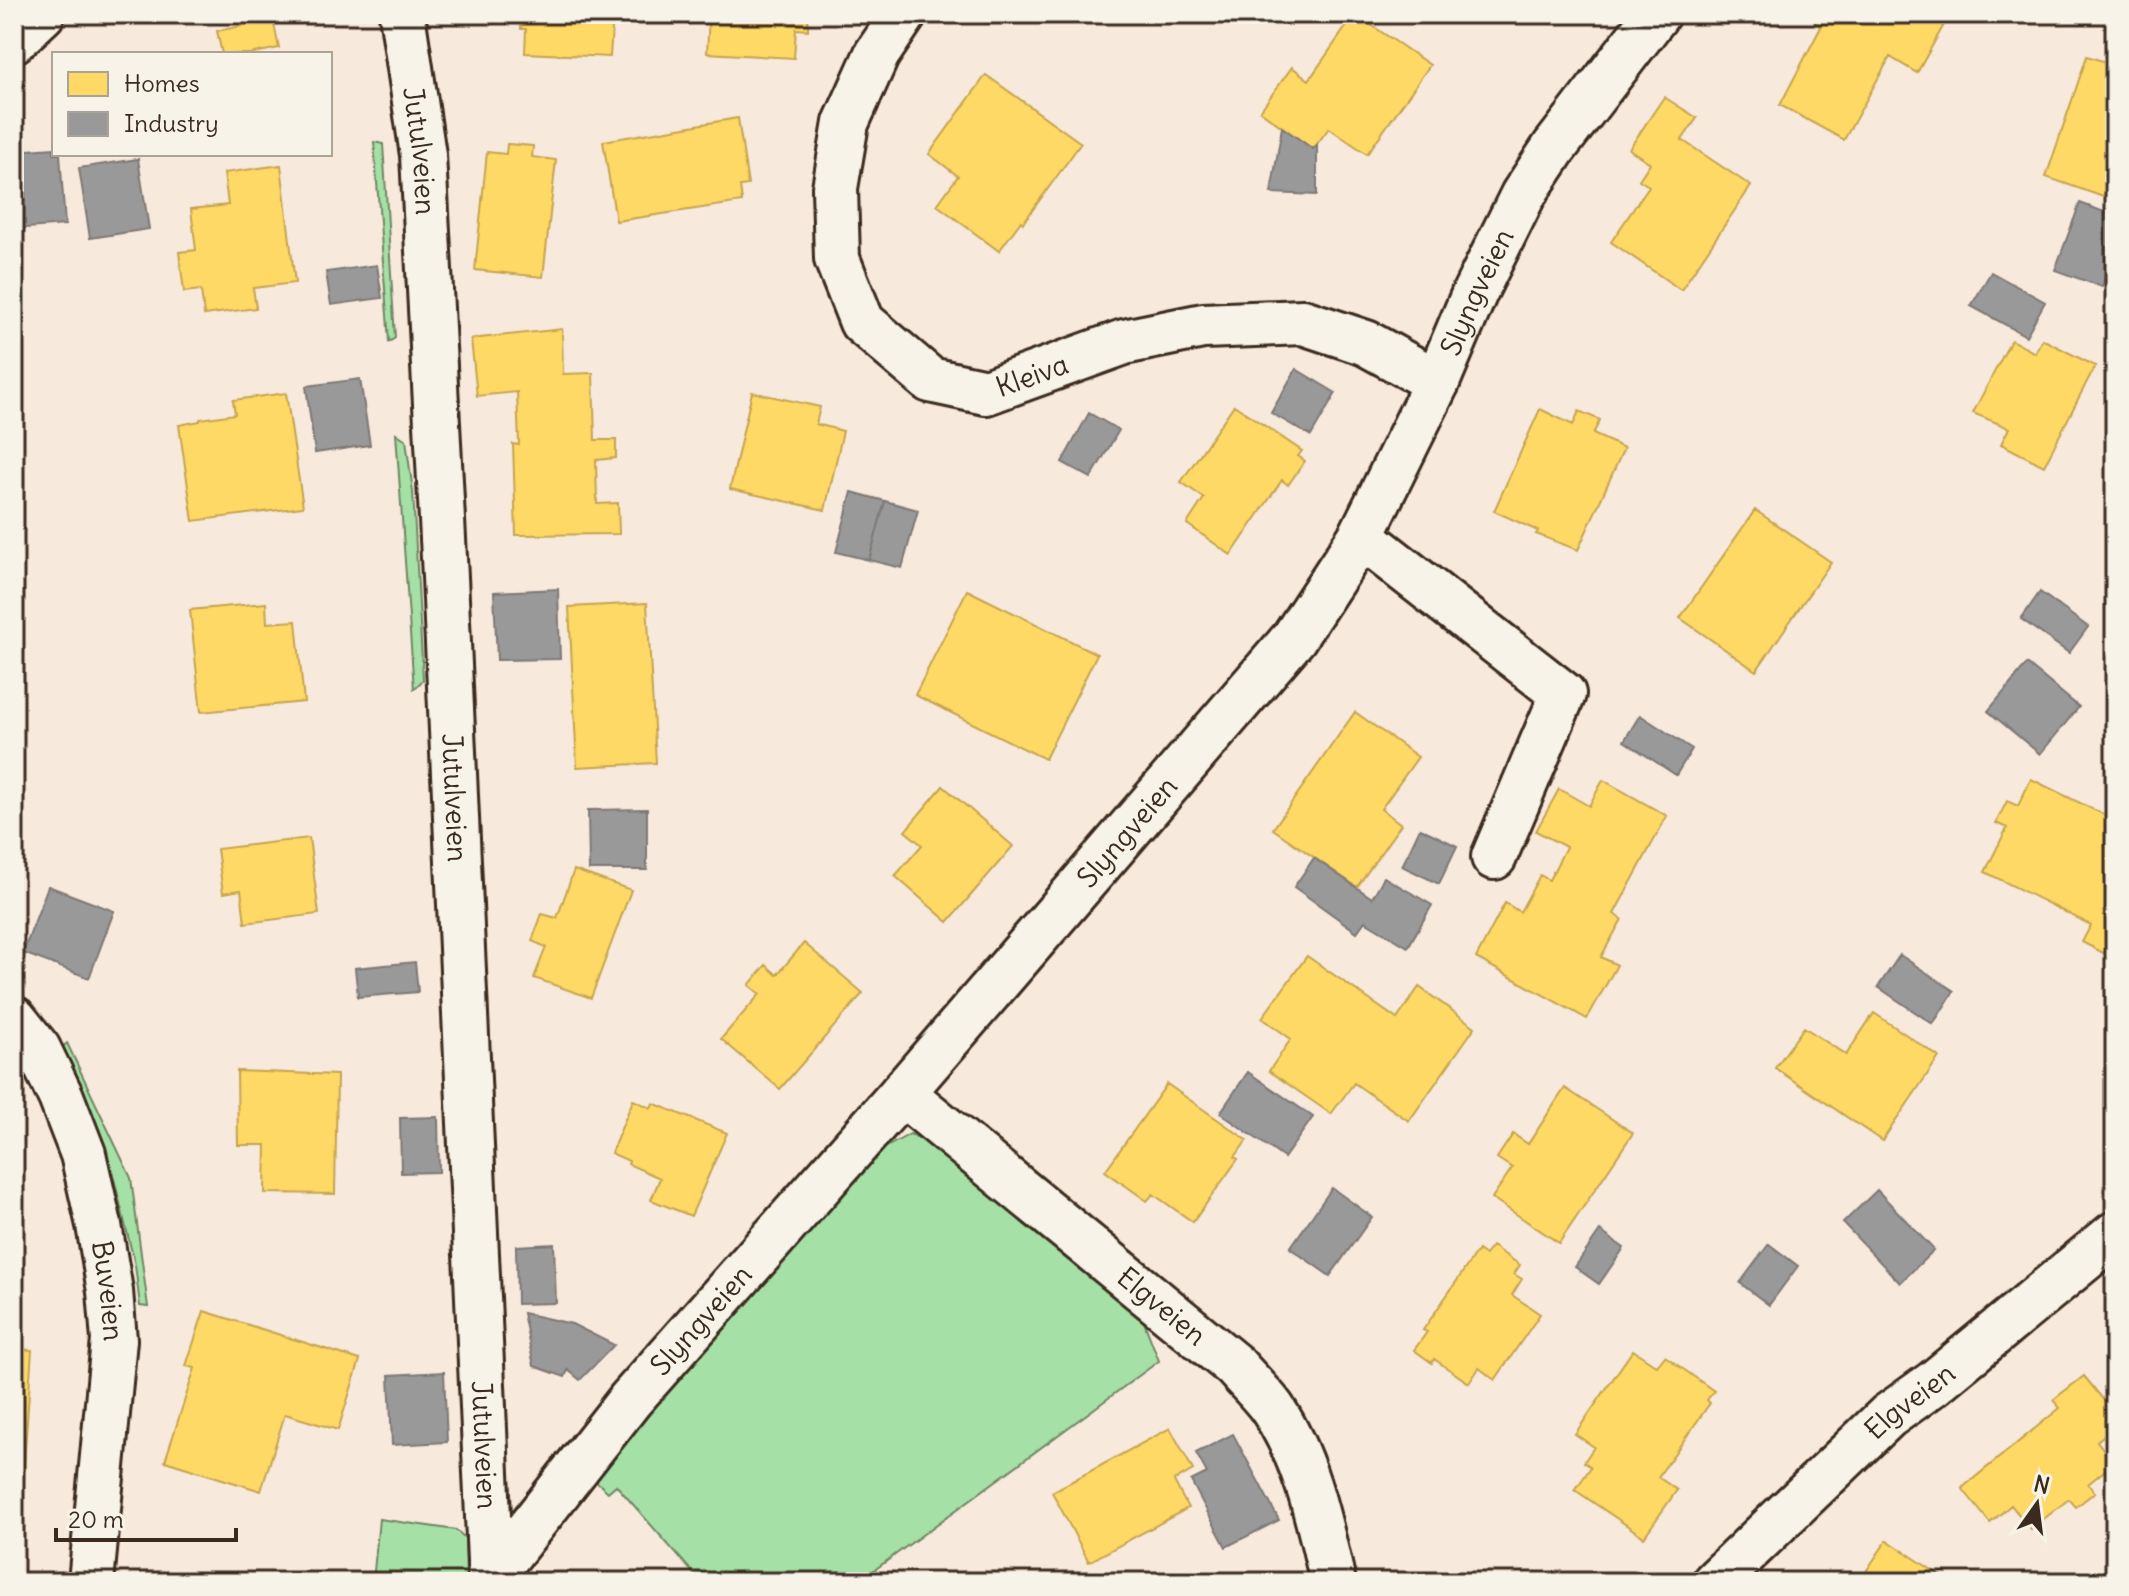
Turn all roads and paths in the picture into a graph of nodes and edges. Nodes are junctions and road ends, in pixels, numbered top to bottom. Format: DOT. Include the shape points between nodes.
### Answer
graph roads {
  1 [pos="42,14"];
  2 [pos="402,14"];
  3 [pos="904,14"];
  4 [pos="1657,14"];
  5 [pos="14,40"];
  6 [pos="1437,382"];
  7 [pos="1361,536"];
  8 [pos="1494,857"];
  9 [pos="14,1019"];
  10 [pos="902,1093"];
  11 [pos="2115,1234"];
  12 [pos="491,1580"];
  13 [pos="91,1582"];
  14 [pos="1333,1582"];
  15 [pos="1715,1582"];
  1 -- 5 [label="street"];
  2 -- 12 [label="street, Jutulveien" via="424,170"];
  3 -- 6 [label="street, Kleiva" via="877,54 846,123 835,188 837,259 862,322 930,380 986,392 1124,342 1203,326 1303,322 1366,343"];
  4 -- 6 [label="street, Slyngveien" via="1523,195"];
  6 -- 7 [label="street, Slyngveien"];
  7 -- 8 [label="street" via="1563,694"];
  7 -- 10 [label="street, Slyngveien" via="1294,638"];
  9 -- 13 [label="street, Buveien" via="38,1049 83,1154 110,1291 114,1340"];
  10 -- 12 [label="street, Slyngveien" via="630,1400"];
  10 -- 14 [label="street, Elgveien" via="1235,1366 1271,1408 1295,1452 1311,1491"];
  11 -- 15 [label="street, Elgveien" via="1888,1416"];
}
